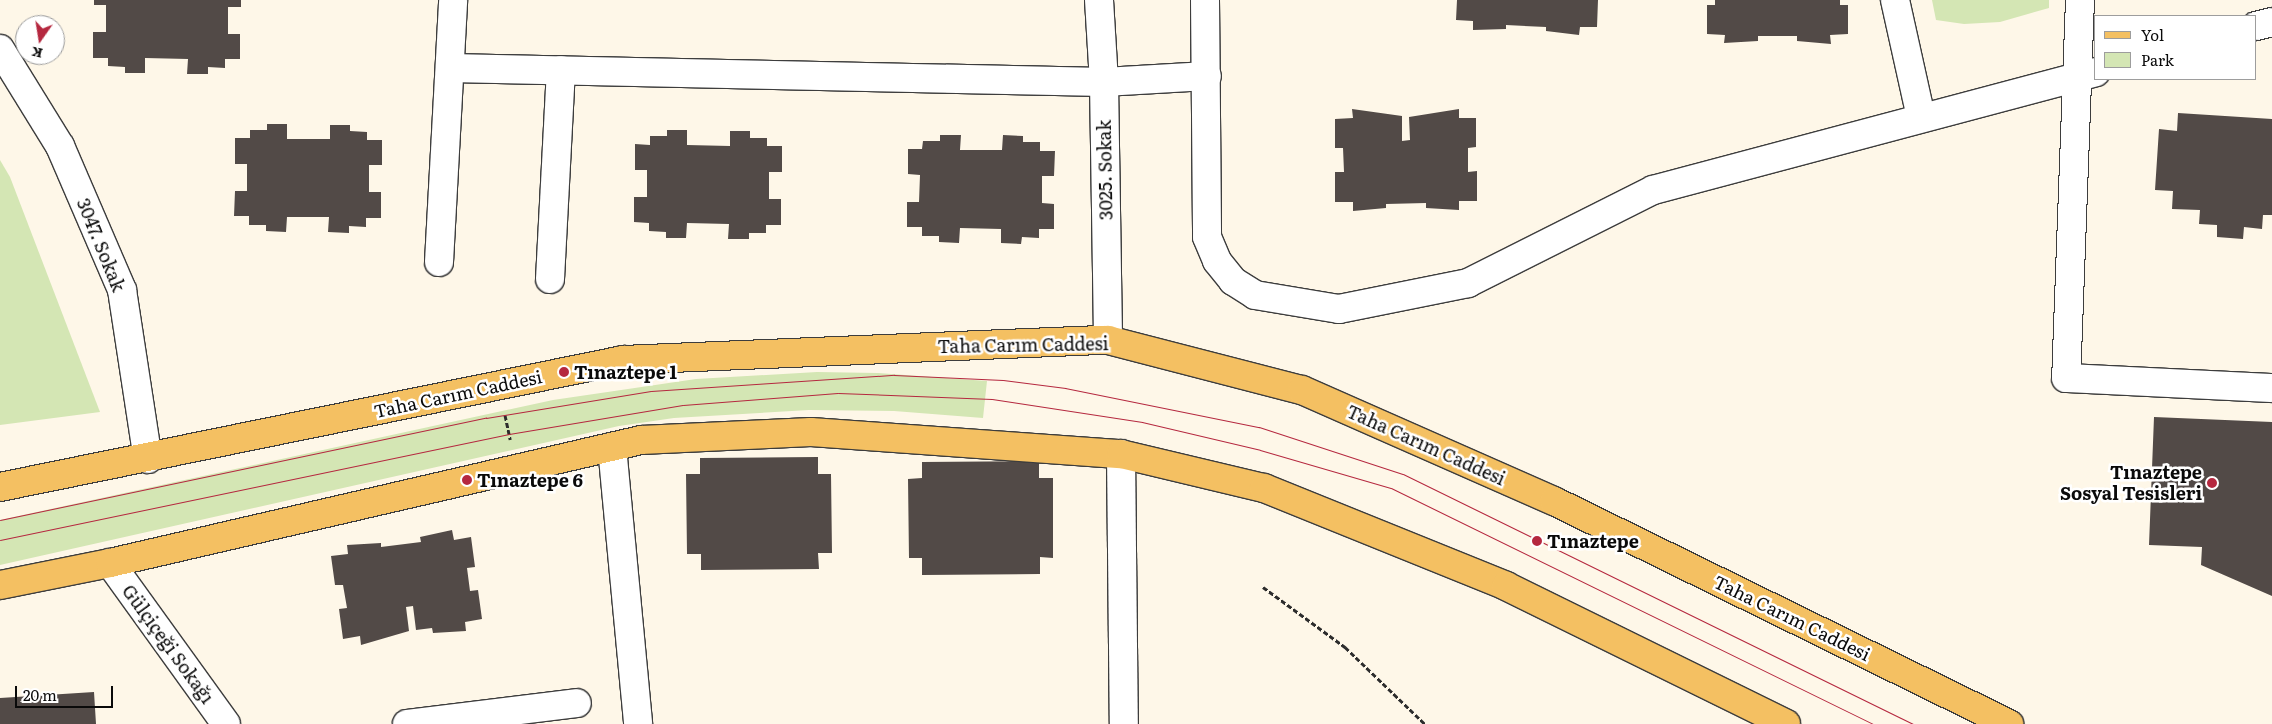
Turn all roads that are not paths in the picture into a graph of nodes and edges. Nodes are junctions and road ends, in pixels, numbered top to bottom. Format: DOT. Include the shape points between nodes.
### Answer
graph roads {
  1 [pos="452,0"];
  2 [pos="1099,0"];
  3 [pos="1205,0"];
  4 [pos="1895,0"];
  5 [pos="2080,0"];
  6 [pos="2272,22"];
  7 [pos="2257,26"];
  8 [pos="0,49"];
  9 [pos="450,68"];
  10 [pos="561,70"];
  11 [pos="2086,75"];
  12 [pos="1207,76"];
  13 [pos="1104,82"];
  14 [pos="1921,117"];
  15 [pos="439,262"];
  16 [pos="550,279"];
  17 [pos="1108,340"];
  18 [pos="2272,388"];
  19 [pos="612,447"];
  20 [pos="1122,454"];
  21 [pos="148,459"];
  22 [pos="0,487"];
  23 [pos="110,563"];
  24 [pos="0,585"];
  25 [pos="578,703"];
  26 [pos="226,724"];
  27 [pos="407,724"];
  28 [pos="638,724"];
  29 [pos="1124,724"];
  30 [pos="1786,724"];
  31 [pos="2009,724"];
  1 -- 9 [label="street"];
  2 -- 13 [label="street, 3025. Sokak"];
  3 -- 12 [label="street"];
  4 -- 14 [label="street"];
  5 -- 11 [label="street"];
  6 -- 7 [label="street"];
  8 -- 21 [label="street, 3047. Sokak" via="60,146 122,290"];
  9 -- 10 [label="street"];
  9 -- 15 [label="street"];
  10 -- 13 [label="street"];
  10 -- 16 [label="street"];
  11 -- 14 [label="street"];
  11 -- 18 [label="street" via="2066,378"];
  12 -- 13 [label="street"];
  12 -- 14 [label="street" via="1207,237 1217,261 1233,281 1255,295 1340,309 1468,283 1654,190"];
  13 -- 17 [label="street, 3025. Sokak"];
  17 -- 21 [label="main road, Taha Carım Caddesi" via="623,360"];
  17 -- 31 [label="main road, Taha Carım Caddesi" via="1302,390 1554,502"];
  19 -- 20 [label="main road" via="641,440 811,432"];
  19 -- 23 [label="main road"];
  19 -- 28 [label="street"];
  20 -- 29 [label="street"];
  20 -- 30 [label="main road" via="1264,488 1354,524 1506,586"];
  21 -- 22 [label="main road, Taha Carım Caddesi"];
  23 -- 24 [label="main road"];
  23 -- 26 [label="street, Gülçiçeği Sokağı"];
  25 -- 27 [label="street"];
}
